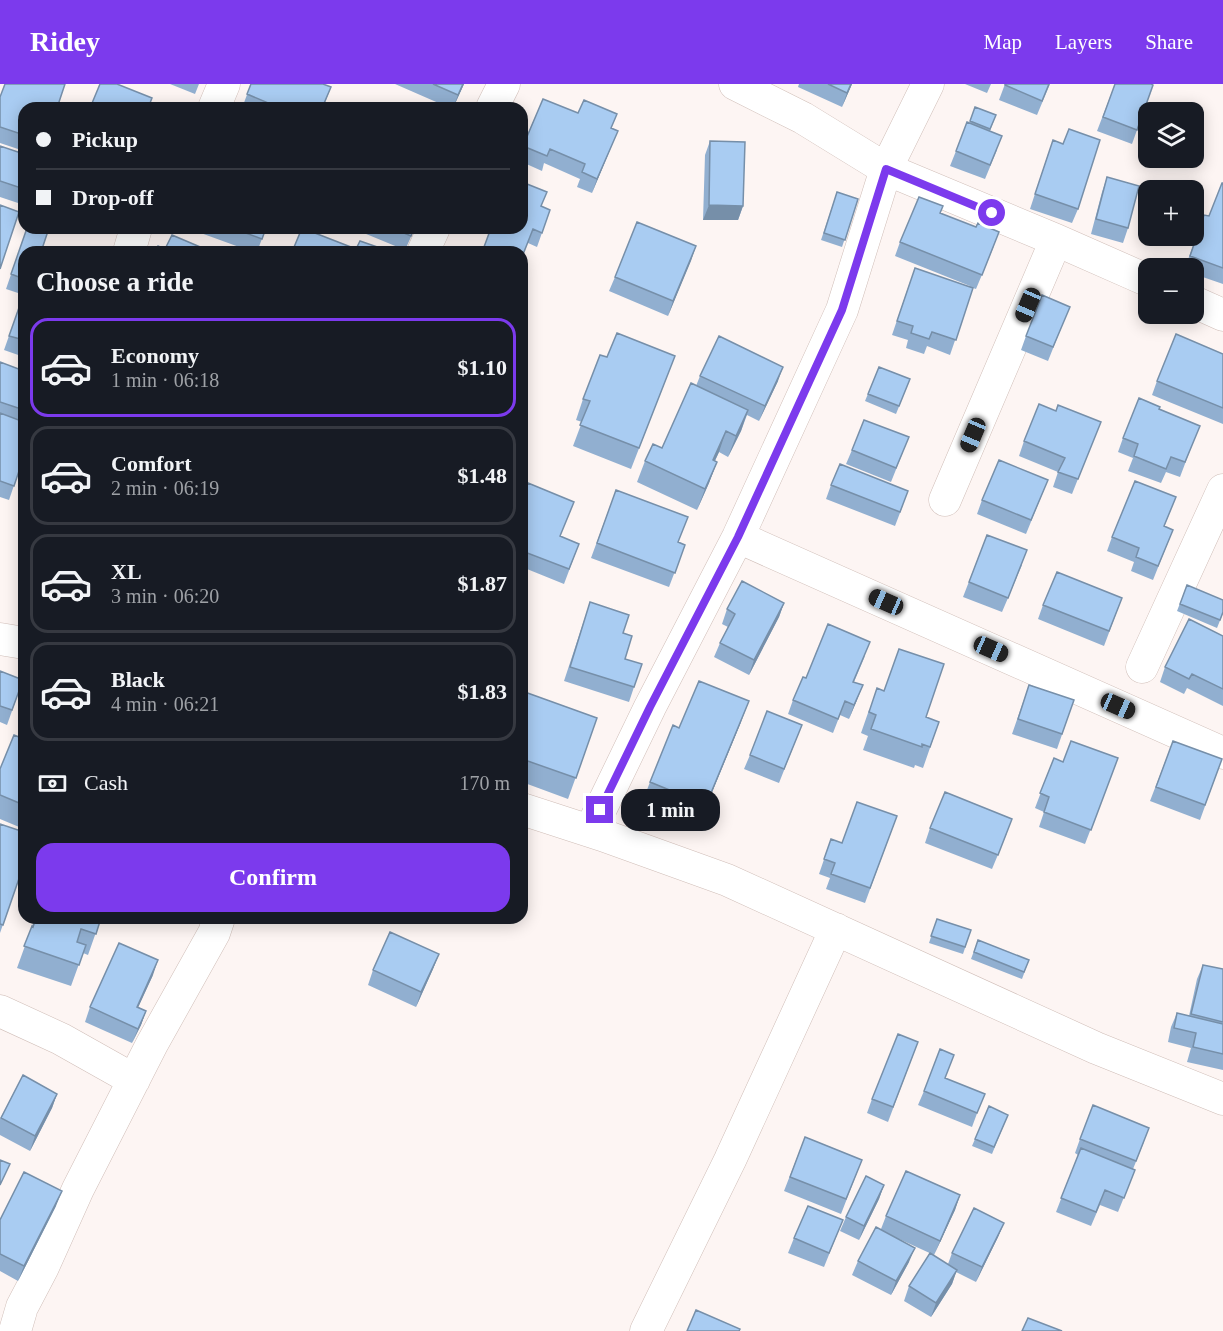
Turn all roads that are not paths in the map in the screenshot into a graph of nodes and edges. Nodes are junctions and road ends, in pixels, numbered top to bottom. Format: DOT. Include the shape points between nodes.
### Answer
graph roads {
  1 [pos="225,84"];
  2 [pos="504,84"];
  3 [pos="735,84"];
  4 [pos="928,84"];
  5 [pos="217,102"];
  6 [pos="495,102"];
  7 [pos="886,169"];
  8 [pos="1056,240"];
  9 [pos="1138,276"];
  10 [pos="1204,306"];
  11 [pos="1223,315"];
  12 [pos="1223,490"];
  13 [pos="945,500"];
  14 [pos="738,537"];
  15 [pos="0,639"];
  16 [pos="18,642"];
  17 [pos="1142,667"];
  18 [pos="1223,753"];
  19 [pos="528,810"];
  20 [pos="590,831"];
  21 [pos="217,924"];
  22 [pos="836,929"];
  23 [pos="0,1011"];
  24 [pos="134,1080"];
  25 [pos="1223,1099"];
  26 [pos="15,1331"];
  27 [pos="646,1331"];
  1 -- 5 [label="street"];
  2 -- 6 [label="street"];
  3 -- 7 [label="street" via="803,118"];
  4 -- 7 [label="street"];
  7 -- 8 [label="street"];
  7 -- 14 [label="street" via="842,310"];
  8 -- 9 [label="street"];
  8 -- 13 [label="street"];
  10 -- 11 [label="street"];
  12 -- 17 [label="street"];
  14 -- 18 [label="street"];
  14 -- 20 [label="street"];
  15 -- 16 [label="street"];
  19 -- 20 [label="street"];
  20 -- 22 [label="street" via="727,880"];
  21 -- 24 [label="street"];
  22 -- 25 [label="street" via="1086,1043"];
  22 -- 27 [label="street"];
  23 -- 24 [label="street" via="61,1039"];
  24 -- 26 [label="street" via="22,1307"];
}
